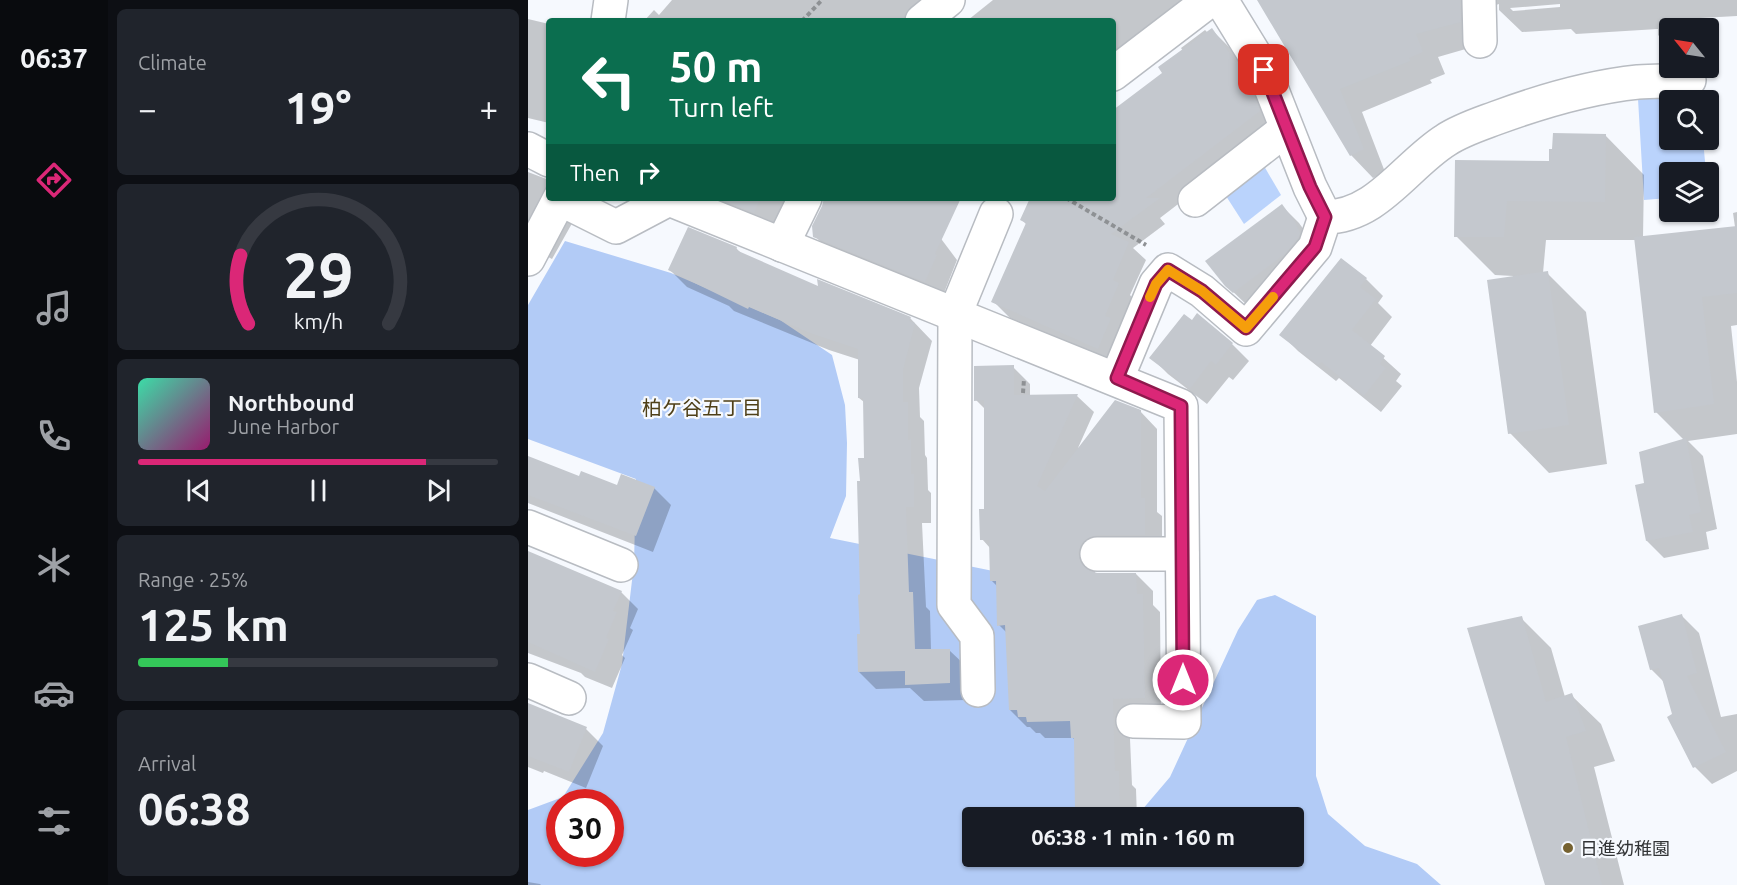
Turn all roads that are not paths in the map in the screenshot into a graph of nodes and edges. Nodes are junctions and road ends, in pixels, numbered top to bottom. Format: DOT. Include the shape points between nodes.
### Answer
graph roads {
  1 [pos="611,0"];
  2 [pos="948,0"];
  3 [pos="1210,0"];
  4 [pos="1221,0"];
  5 [pos="1479,0"];
  6 [pos="608,18"];
  7 [pos="926,18"];
  8 [pos="1480,41"];
  9 [pos="1116,72"];
  10 [pos="1689,80"];
  11 [pos="1286,129"];
  12 [pos="528,149"];
  13 [pos="546,158"];
  14 [pos="1195,200"];
  15 [pos="559,201"];
  16 [pos="564,201"];
  17 [pos="667,201"];
  18 [pos="672,201"];
  19 [pos="804,201"];
  20 [pos="996,214"];
  21 [pos="1325,217"];
  22 [pos="782,245"];
  23 [pos="528,259"];
  24 [pos="955,314"];
  25 [pos="1117,378"];
  26 [pos="528,527"];
  27 [pos="1097,554"];
  28 [pos="1182,554"];
  29 [pos="621,566"];
  30 [pos="528,680"];
  31 [pos="978,690"];
  32 [pos="569,698"];
  33 [pos="1133,721"];
  1 -- 6 [label="street"];
  2 -- 7 [label="street"];
  3 -- 9 [label="street"];
  4 -- 11 [label="street" via="1264,70"];
  5 -- 8 [label="street"];
  10 -- 21 [label="street" via="1638,82 1538,103 1447,139 1379,198 1338,217"];
  11 -- 14 [label="street"];
  11 -- 21 [label="street"];
  12 -- 13 [label="street"];
  15 -- 23 [label="street"];
  16 -- 17 [label="street" via="616,227"];
  18 -- 22 [label="street"];
  19 -- 22 [label="street"];
  20 -- 24 [label="street"];
  21 -- 25 [label="street" via="1315,247 1246,328 1162,261"];
  22 -- 24 [label="street"];
  24 -- 25 [label="street"];
  24 -- 31 [label="street" via="954,605 977,636"];
  25 -- 28 [label="street" via="1181,406"];
  26 -- 29 [label="street"];
  27 -- 28 [label="street"];
  28 -- 33 [label="street" via="1184,722"];
  30 -- 32 [label="street"];
}
